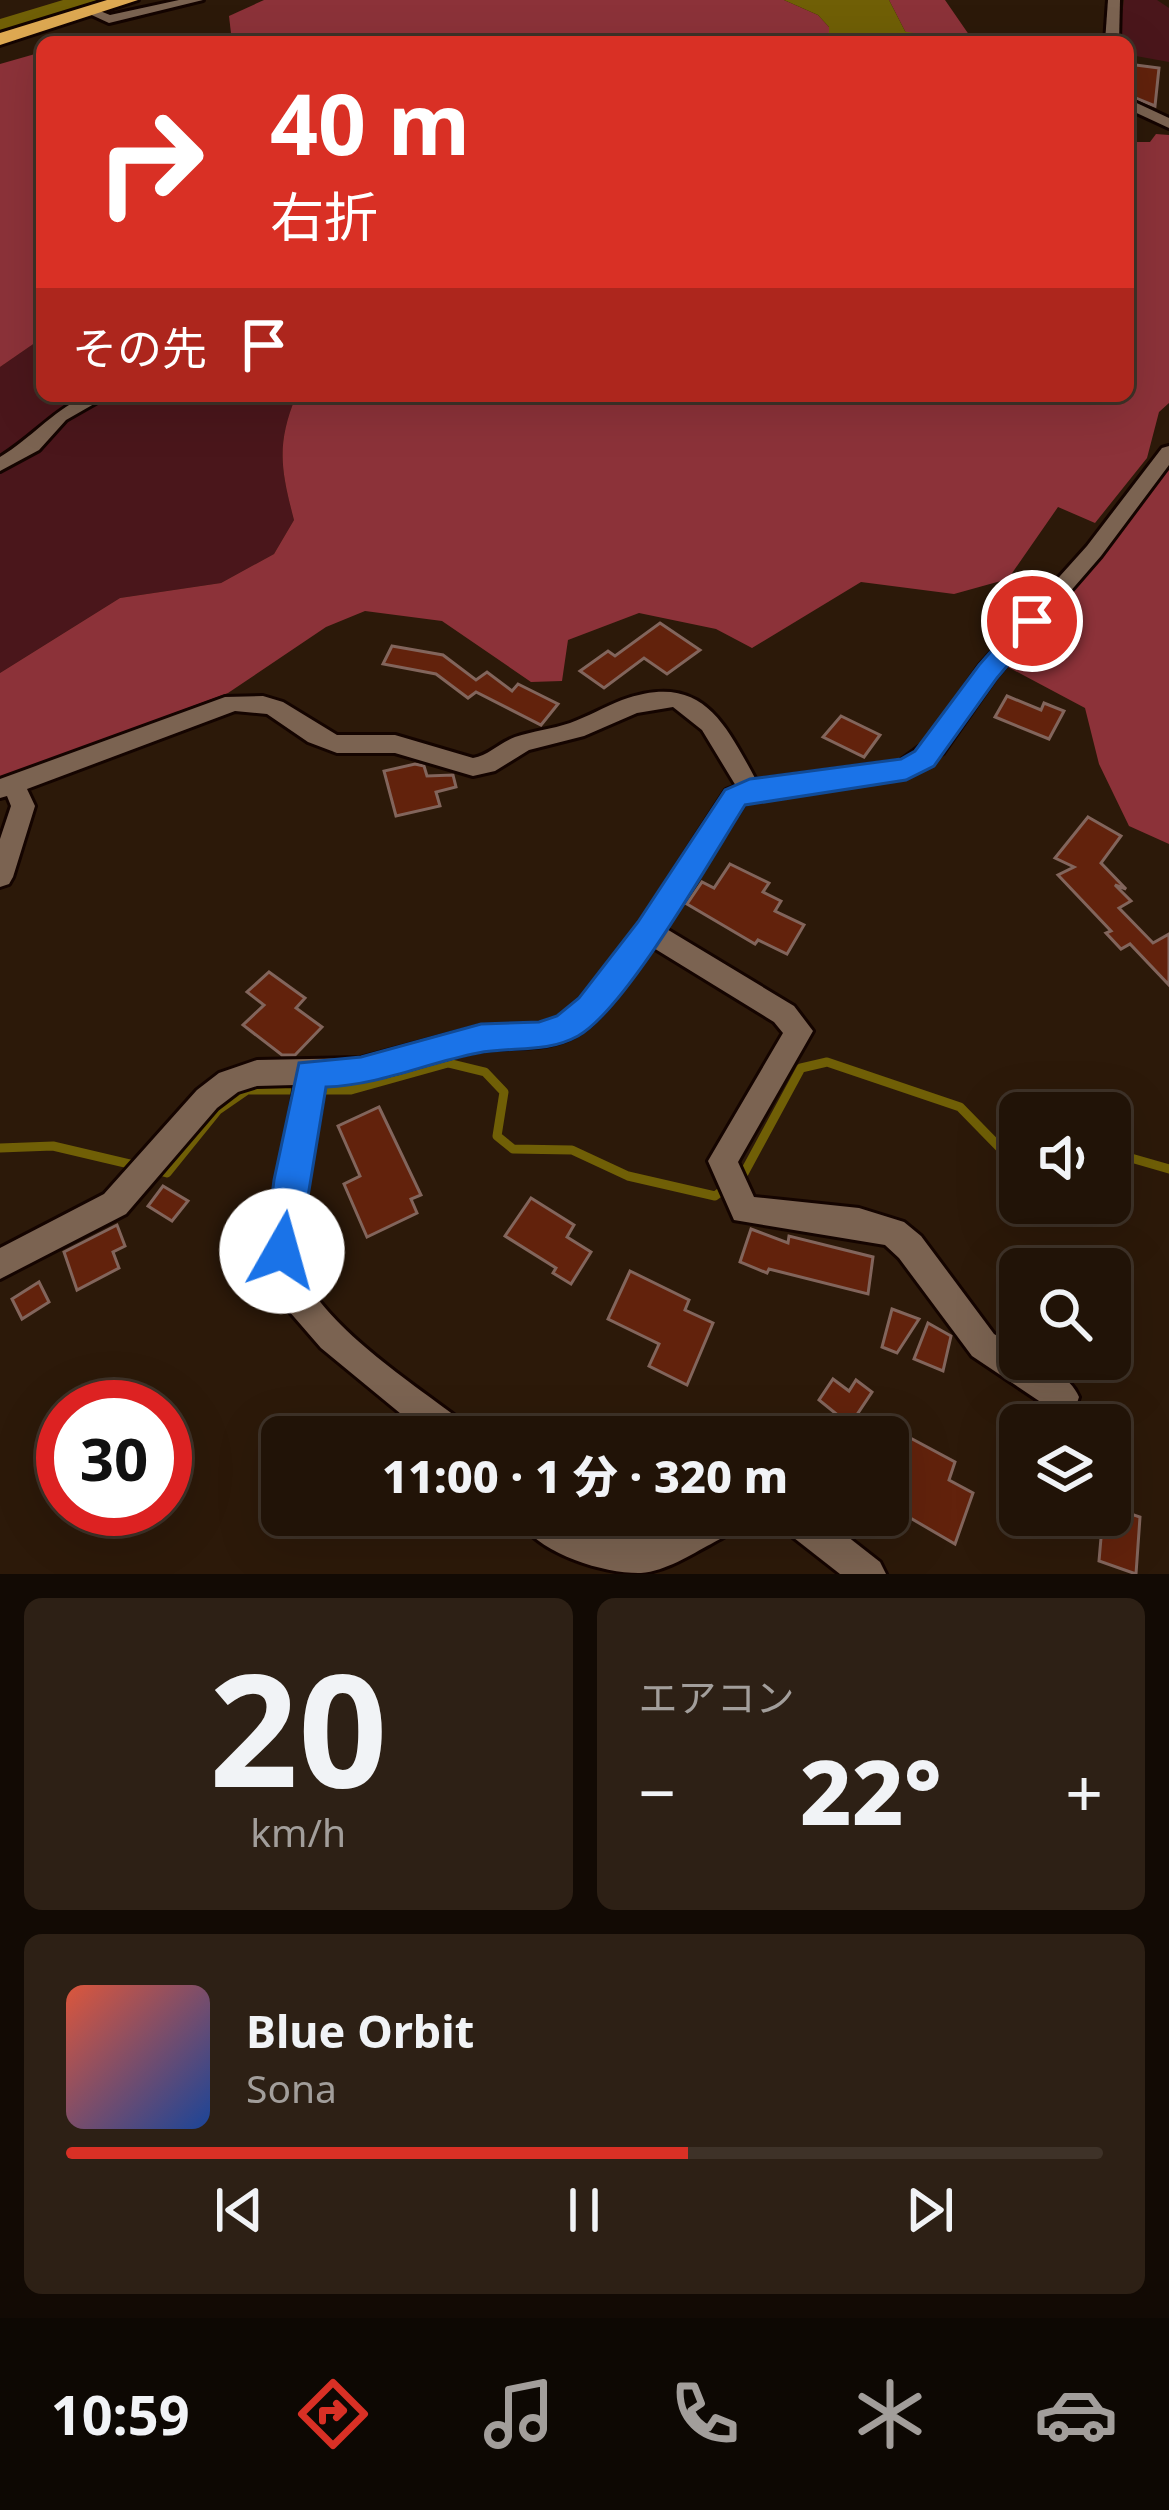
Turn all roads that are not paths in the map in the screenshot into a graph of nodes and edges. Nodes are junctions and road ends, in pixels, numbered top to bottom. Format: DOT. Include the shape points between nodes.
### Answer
graph roads {
  1 [pos="128,0"];
  2 [pos="197,0"];
  3 [pos="1114,0"];
  4 [pos="90,11"];
  5 [pos="1112,36"];
  6 [pos="0,39"];
  7 [pos="1134,106"];
  8 [pos="1169,124"];
  9 [pos="87,402"];
  10 [pos="1169,452"];
  11 [pos="0,465"];
  12 [pos="7,787"];
  13 [pos="750,790"];
  14 [pos="0,877"];
  15 [pos="649,931"];
  16 [pos="310,1087"];
  17 [pos="0,1264"];
  18 [pos="1064,1397"];
  19 [pos="429,1416"];
  20 [pos="558,1536"];
  21 [pos="688,1536"];
  22 [pos="819,1536"];
  23 [pos="868,1574"];
  1 -- 4 [label="highway"];
  2 -- 4 [label="street" via="109,19"];
  3 -- 5 [label="street"];
  4 -- 6 [label="highway"];
  7 -- 8 [label="street"];
  9 -- 11 [label="street"];
  10 -- 13 [label="street" via="925,759 906,769"];
  12 -- 13 [label="street" via="232,703 278,708 344,746 388,743 474,767 607,712 673,697 703,719"];
  12 -- 14 [label="street" via="23,806"];
  13 -- 15 [label="street" via="724,807"];
  15 -- 16 [label="street" via="568,1026 481,1038"];
  15 -- 18 [label="street" via="799,1031 723,1161 745,1210 893,1232 983,1345"];
  16 -- 17 [label="street" via="257,1073 229,1082 115,1204"];
  16 -- 19 [label="street" via="291,1180 285,1277 327,1332"];
  20 -- 21 [label="street" via="650,1555"];
  22 -- 23 [label="street"];
}
